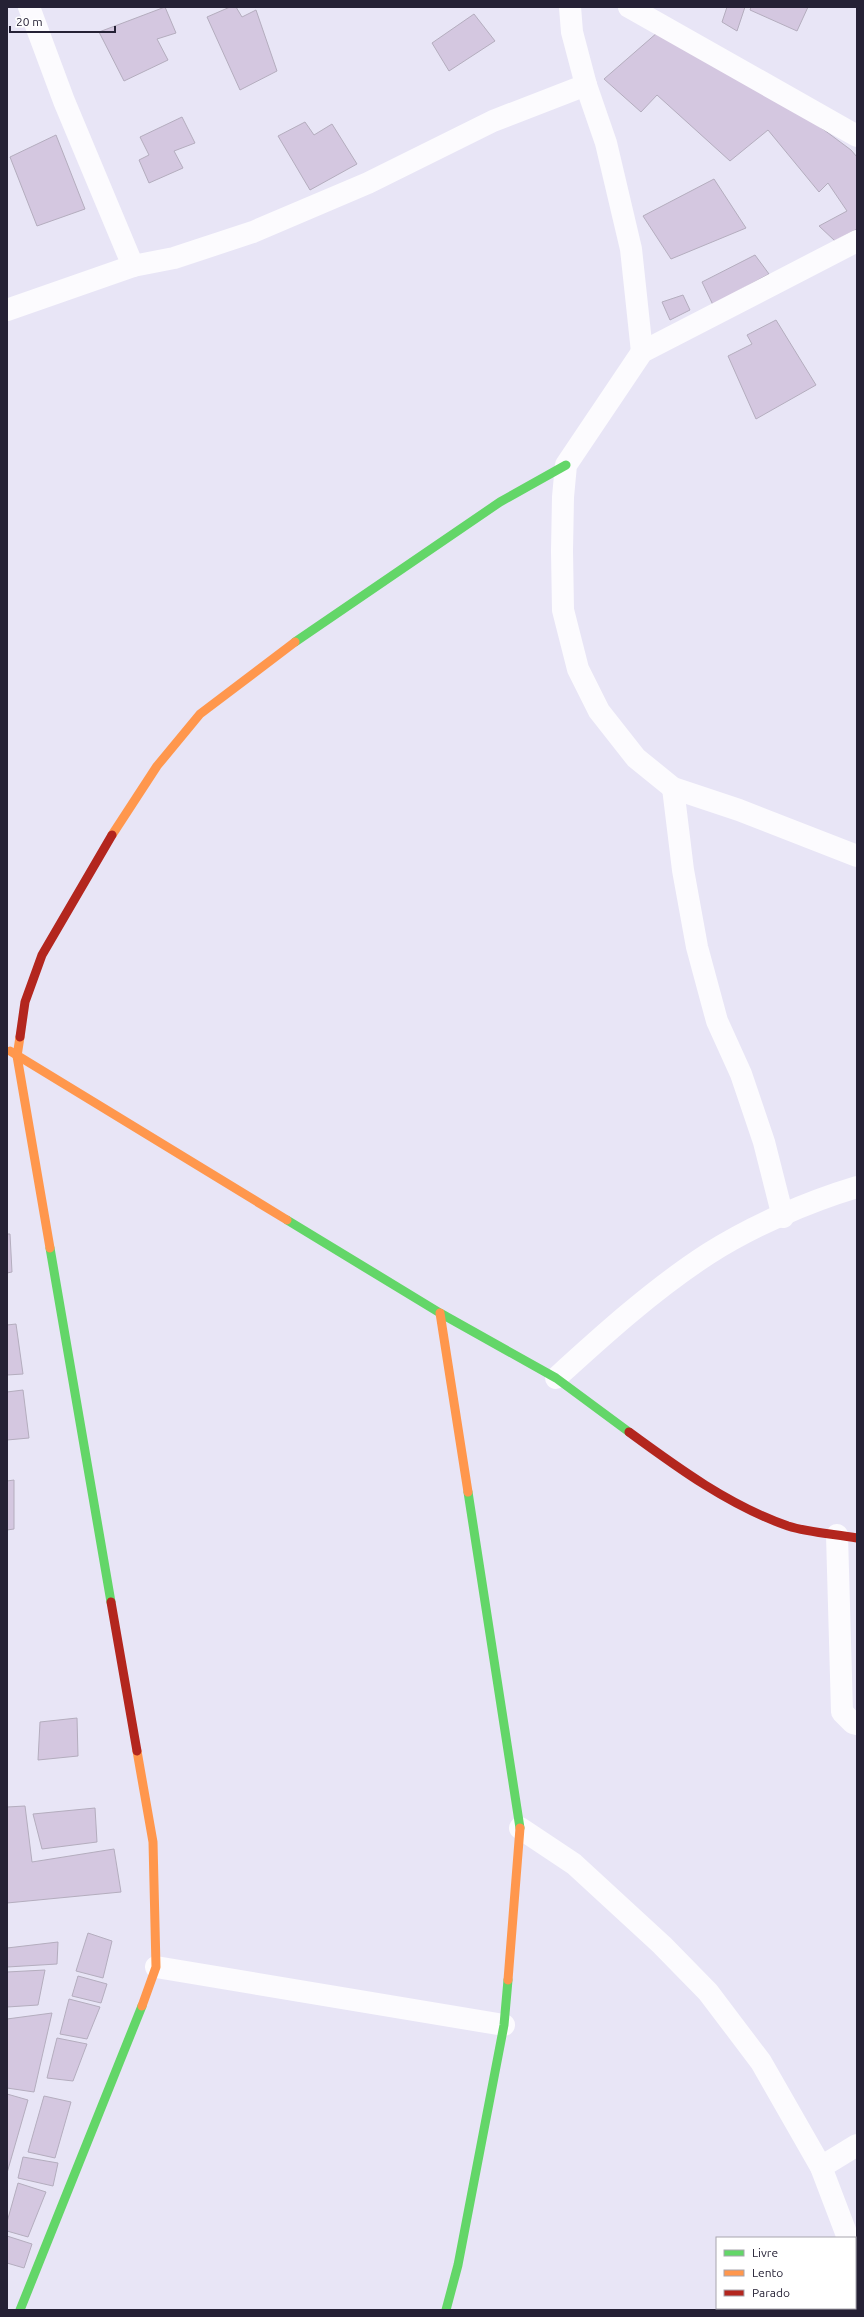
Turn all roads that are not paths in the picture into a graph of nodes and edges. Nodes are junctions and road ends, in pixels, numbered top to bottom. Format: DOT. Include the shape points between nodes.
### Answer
graph roads {
  1 [pos="29,7"];
  2 [pos="570,7"];
  3 [pos="629,7"];
  4 [pos="586,85"];
  5 [pos="857,136"];
  6 [pos="857,240"];
  7 [pos="133,266"];
  8 [pos="7,310"];
  9 [pos="642,352"];
  10 [pos="566,465"];
  11 [pos="673,788"];
  12 [pos="857,856"];
  13 [pos="7,1050"];
  14 [pos="17,1056"];
  15 [pos="857,1187"];
  16 [pos="783,1216"];
  17 [pos="440,1313"];
  18 [pos="556,1378"];
  19 [pos="847,1536"];
  20 [pos="857,1724"];
  21 [pos="520,1828"];
  22 [pos="156,1967"];
  23 [pos="504,2024"];
  24 [pos="857,2146"];
  25 [pos="821,2167"];
  26 [pos="848,2237"];
  27 [pos="18,2310"];
  28 [pos="446,2310"];
  1 -- 7 [label="street" via="64,101"];
  2 -- 4 [label="street" via="572,32"];
  3 -- 5 [label="street"];
  4 -- 7 [label="street" via="493,121 368,182 253,232 174,258"];
  4 -- 9 [label="street" via="606,143 631,249"];
  6 -- 9 [label="street"];
  7 -- 8 [label="street"];
  9 -- 10 [label="street"];
  10 -- 11 [label="street" via="563,497 563,610 578,669 599,711 631,752"];
  10 -- 14 [label="street" via="500,502 375,587 272,658 200,714 157,766 121,820 86,884 42,955 25,1002"];
  11 -- 12 [label="street" via="739,810"];
  11 -- 16 [label="street" via="683,870 697,947 717,1021 741,1074 764,1142"];
  13 -- 14 [label="street"];
  14 -- 17 [label="street"];
  14 -- 22 [label="street" via="153,1842"];
  15 -- 16 [label="street"];
  16 -- 18 [label="street" via="708,1255 601,1337"];
  17 -- 18 [label="street"];
  17 -- 21 [label="street"];
  18 -- 19 [label="street" via="667,1460 735,1503 789,1526"];
  19 -- 20 [label="street" via="842,1712"];
  21 -- 23 [label="street"];
  21 -- 25 [label="street" via="574,1864 662,1945 708,1992 762,2062"];
  22 -- 23 [label="street"];
  22 -- 27 [label="street" via="127,2047"];
  23 -- 28 [label="street" via="458,2264"];
  24 -- 25 [label="street"];
  25 -- 26 [label="street"];
}
